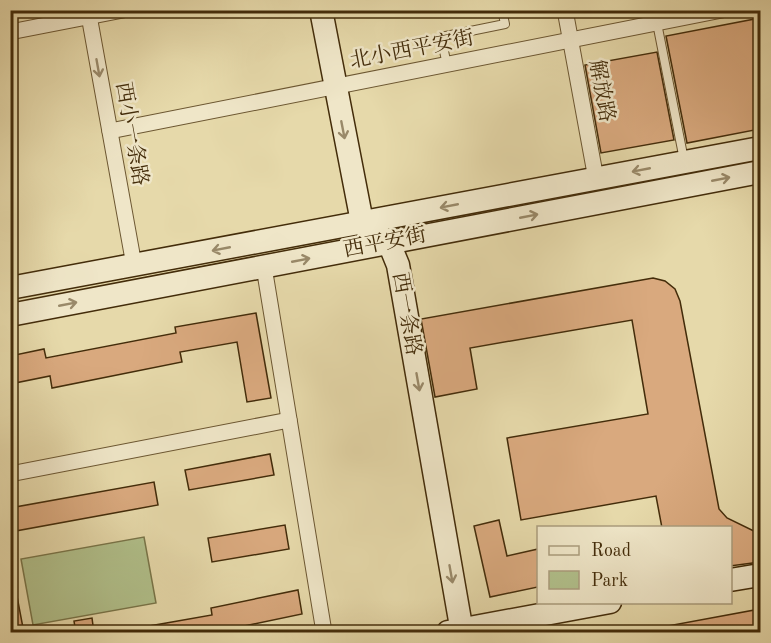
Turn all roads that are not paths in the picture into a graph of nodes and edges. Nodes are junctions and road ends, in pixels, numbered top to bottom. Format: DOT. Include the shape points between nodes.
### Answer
graph roads {
  1 [pos="123,10"];
  2 [pos="321,10"];
  3 [pos="502,10"];
  4 [pos="565,10"];
  5 [pos="722,10"];
  6 [pos="88,14"];
  7 [pos="657,23"];
  8 [pos="10,32"];
  9 [pos="571,40"];
  10 [pos="447,65"];
  11 [pos="335,87"];
  12 [pos="110,131"];
  13 [pos="760,148"];
  14 [pos="685,162"];
  15 [pos="760,171"];
  16 [pos="596,179"];
  17 [pos="362,222"];
  18 [pos="389,243"];
  19 [pos="134,265"];
  20 [pos="264,267"];
  21 [pos="10,288"];
  22 [pos="10,315"];
  23 [pos="289,420"];
  24 [pos="10,474"];
  25 [pos="760,575"];
  26 [pos="732,580"];
  27 [pos="605,604"];
  28 [pos="457,632"];
  29 [pos="324,633"];
  1 -- 6 [label="street"];
  2 -- 11 [label="main road"];
  3 -- 10 [label="lane" via="505,24 441,37"];
  4 -- 9 [label="street, 解放路"];
  5 -- 7 [label="street, 北小西平安街"];
  6 -- 8 [label="street"];
  6 -- 12 [label="street, 西小一条路, one-way"];
  7 -- 9 [label="street, 北小西平安街"];
  7 -- 14 [label="lane"];
  9 -- 10 [label="street, 北小西平安街"];
  9 -- 16 [label="street, 解放路"];
  10 -- 11 [label="street, 北小西平安街"];
  11 -- 12 [label="street, 北小西平安街"];
  11 -- 17 [label="main road, one-way"];
  12 -- 19 [label="street, 西小一条路"];
  13 -- 14 [label="main road, 西平安街"];
  14 -- 16 [label="main road, 西平安街, one-way"];
  18 -- 15 [label="main road, 西平安街, one-way"];
  16 -- 17 [label="main road, 西平安街, one-way"];
  17 -- 18 [label="main road, 西一条路"];
  17 -- 19 [label="main road, 西平安街, one-way"];
  20 -- 18 [label="main road, 西平安街, one-way"];
  18 -- 28 [label="main road, 西一条路, one-way" via="398,265"];
  19 -- 21 [label="main road, 西平安街"];
  22 -- 20 [label="main road, 西平安街, one-way"];
  20 -- 23 [label="street"];
  23 -- 24 [label="street"];
  23 -- 29 [label="street"];
  25 -- 26 [label="main road"];
  27 -- 28 [label="main road"];
}
